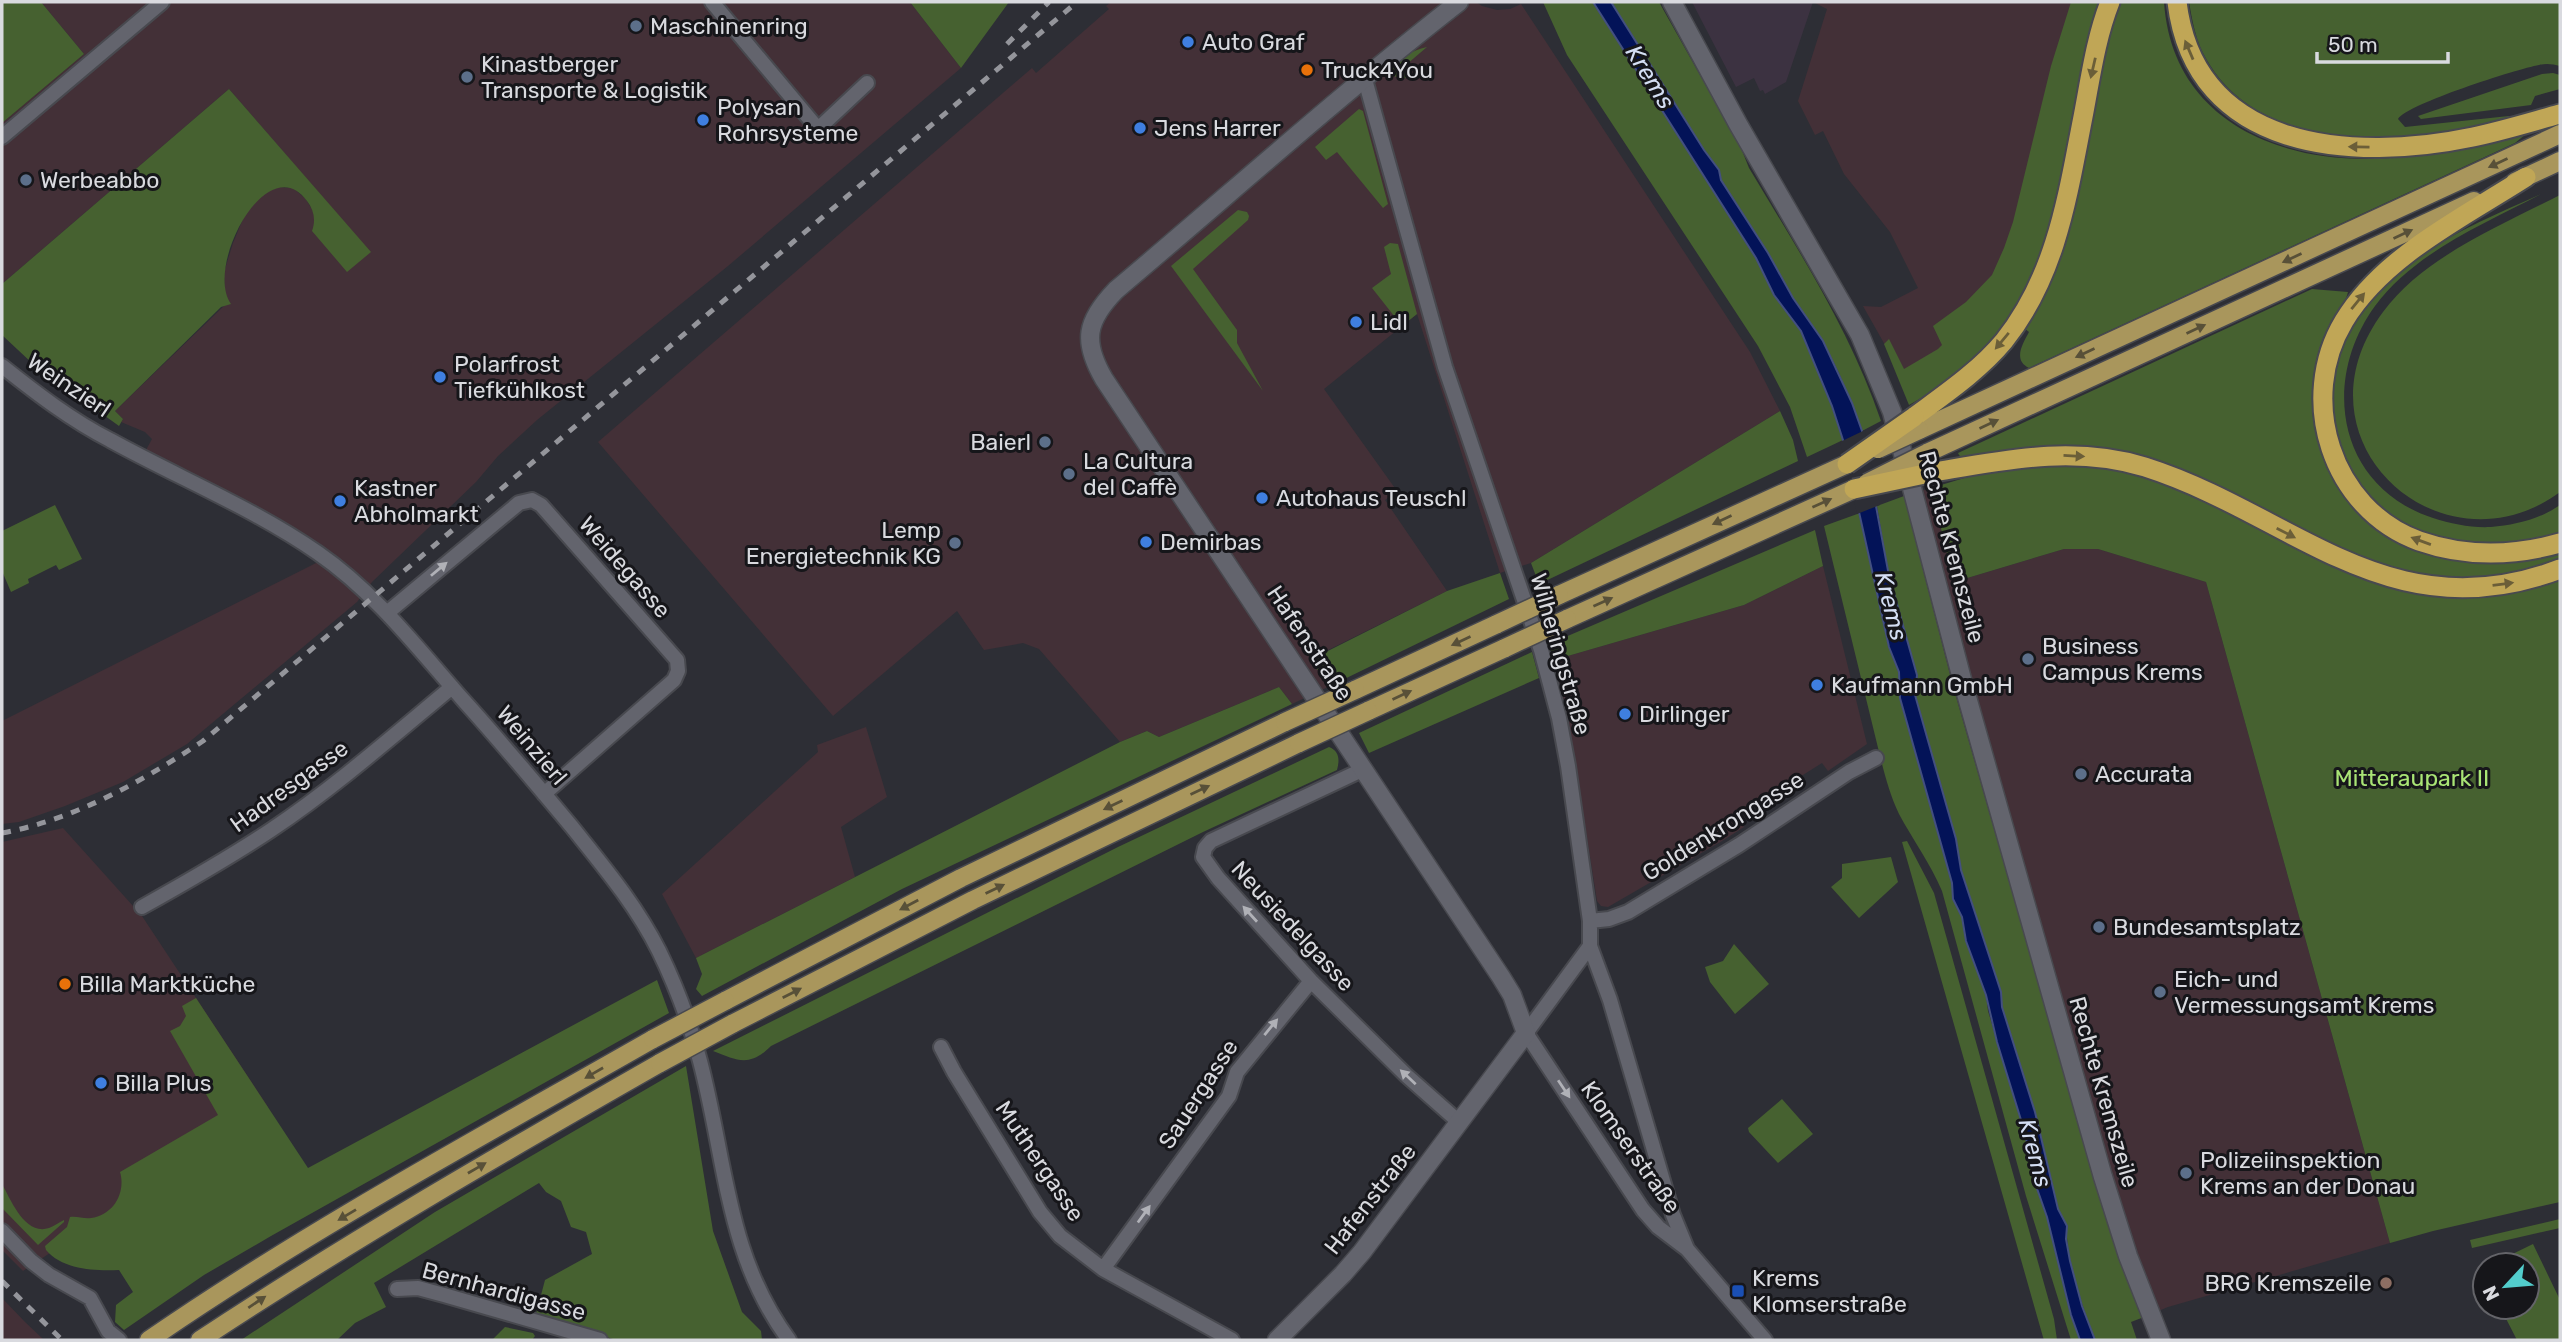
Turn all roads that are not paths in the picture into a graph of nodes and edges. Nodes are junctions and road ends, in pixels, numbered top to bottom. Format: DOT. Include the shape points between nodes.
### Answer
graph roads {
  1 [pos="162,2"];
  2 [pos="712,2"];
  3 [pos="1459,2"];
  4 [pos="1672,2"];
  5 [pos="2110,2"];
  6 [pos="2177,2"];
  7 [pos="1364,76"];
  8 [pos="867,83"];
  9 [pos="2560,114"];
  10 [pos="2560,134"];
  11 [pos="2,138"];
  12 [pos="2560,162"];
  13 [pos="2526,177"];
  14 [pos="2,366"];
  15 [pos="1916,423"];
  16 [pos="1847,464"];
  17 [pos="1854,489"];
  18 [pos="2560,543"];
  19 [pos="2560,569"];
  20 [pos="387,613"];
  21 [pos="452,687"];
  22 [pos="1876,758"];
  23 [pos="1364,769"];
  24 [pos="544,794"];
  25 [pos="142,907"];
  26 [pos="1590,921"];
  27 [pos="1590,946"];
  28 [pos="1311,981"];
  29 [pos="1526,1033"];
  30 [pos="941,1047"];
  31 [pos="1460,1122"];
  32 [pos="2,1231"];
  33 [pos="1687,1248"];
  34 [pos="1103,1269"];
  35 [pos="397,1289"];
  36 [pos="154,1337"];
  37 [pos="119,1340"];
  38 [pos="200,1340"];
  39 [pos="600,1340"];
  40 [pos="789,1340"];
  41 [pos="1232,1340"];
  42 [pos="1277,1340"];
  43 [pos="1765,1340"];
  44 [pos="2161,1340"];
  1 -- 11 [label="street"];
  2 -- 8 [label="street" via="818,129"];
  3 -- 7 [label="street, Hafenstraße"];
  4 -- 44 [label="street, Rechte Kremszeile" via="1854,324 1892,412 1966,696 2105,1186"];
  5 -- 15 [label="highway, one-way" via="2061,226 2037,292 2003,341"];
  9 -- 6 [label="highway, one-way" via="2472,137 2388,147 2344,147 2285,135 2237,111 2204,78 2182,33"];
  7 -- 23 [label="street, Hafenstraße" via="1115,290 1091,323 1089,344 1104,379"];
  7 -- 26 [label="street, Wilheringstraße" via="1445,368 1556,706"];
  10 -- 15 [label="main road, one-way"];
  12 -- 13 [label="main road"];
  17 -- 13 [label="main road, one-way, bridge"];
  18 -- 13 [label="highway, one-way" via="2516,552 2463,552 2417,540 2391,527 2349,486 2326,436 2322,408 2322,382 2333,342 2371,286 2419,246"];
  14 -- 20 [label="street, Weinzierl" via="76,421 275,525 320,554"];
  15 -- 16 [label="highway, bridge"];
  16 -- 36 [label="main road, one-way, bridge" via="1285,722 961,878 653,1039 395,1187"];
  17 -- 19 [label="highway, one-way, bridge" via="2038,455 2105,458 2186,482 2327,554 2404,582 2474,588"];
  38 -- 17 [label="main road, one-way, bridge" via="418,1202 660,1063 973,900 1299,743"];
  20 -- 21 [label="street, Weinzierl"];
  20 -- 24 [label="street, Weidegasse, one-way" via="519,503 532,500 677,660 674,680"];
  21 -- 24 [label="street, Weinzierl"];
  21 -- 25 [label="street, Hadresgasse" via="272,830"];
  22 -- 26 [label="street, Goldenkrongasse" via="1628,912"];
  28 -- 23 [label="street, Neusiedelgasse, one-way" via="1218,878 1203,857 1205,848 1211,841"];
  23 -- 29 [label="street, Hafenstraße" via="1507,986"];
  24 -- 40 [label="street, Weinzierl" via="633,906 675,984 700,1062 742,1252 775,1322"];
  26 -- 27 [label="street, Wilheringstraße"];
  27 -- 29 [label="street"];
  27 -- 33 [label="street, Wilheringstraße"];
  31 -- 28 [label="street, Neusiedelgasse, one-way"];
  34 -- 28 [label="street, Sauergasse, one-way" via="1229,1096 1237,1072"];
  29 -- 31 [label="street, Hafenstraße"];
  29 -- 33 [label="street, Klomserstraße, one-way" via="1643,1210"];
  30 -- 34 [label="street, Muthergasse" via="1040,1212 1060,1236"];
  31 -- 42 [label="street, Hafenstraße" via="1356,1260"];
  32 -- 37 [label="street" via="31,1261 90,1298 107,1331"];
  33 -- 43 [label="street, Klomserstraße"];
  34 -- 41 [label="street, Muthergasse"];
  35 -- 39 [label="street, Bernhardigasse" via="444,1294"];
}
